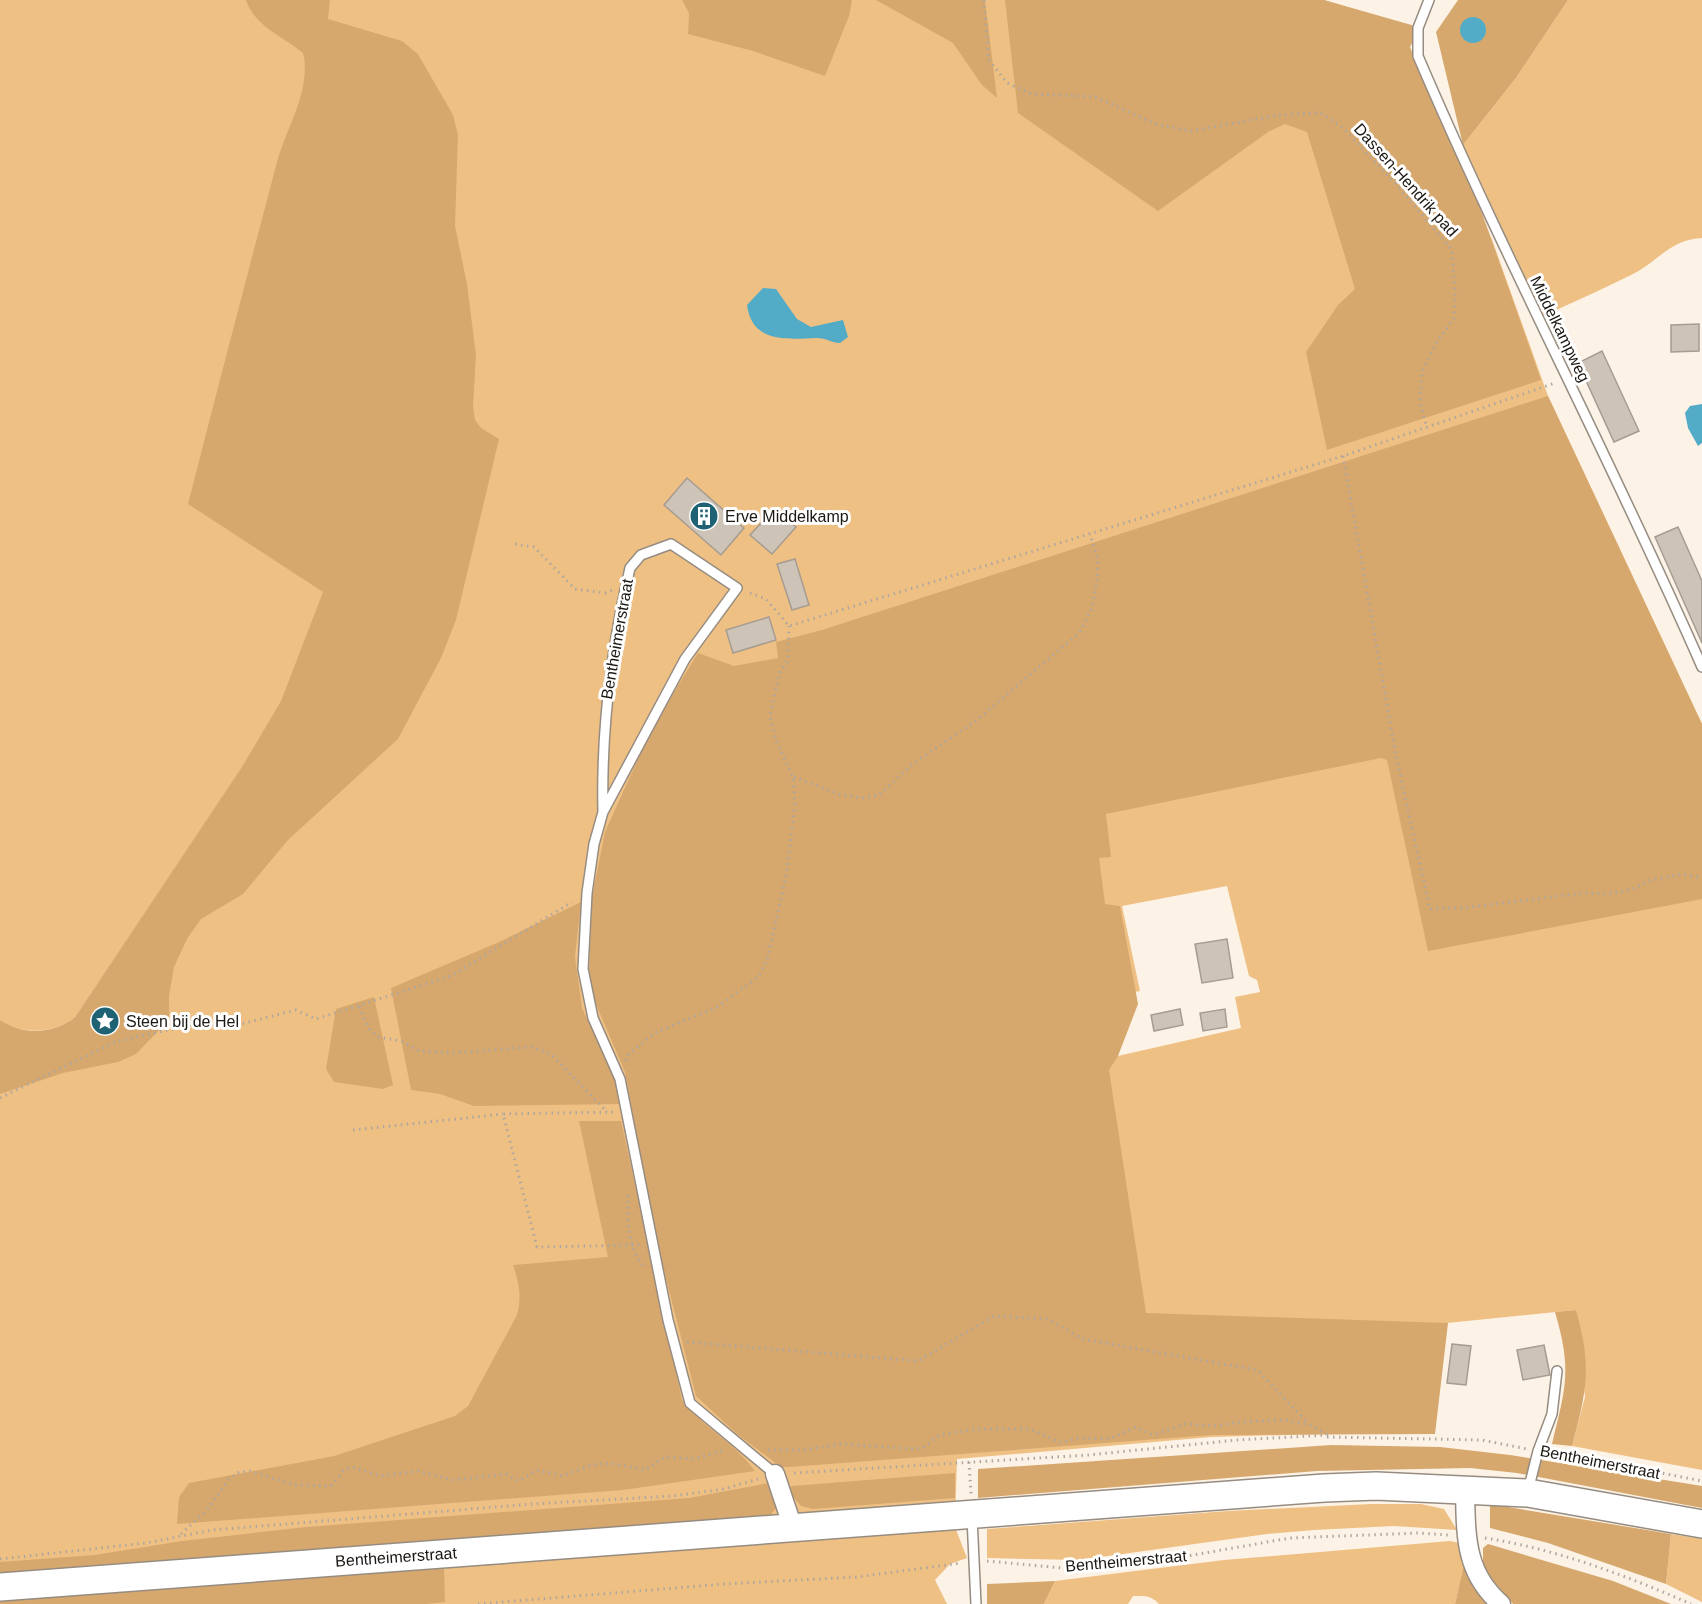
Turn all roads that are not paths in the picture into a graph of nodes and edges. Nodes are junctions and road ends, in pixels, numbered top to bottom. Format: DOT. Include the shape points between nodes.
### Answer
graph roads {
  1 [pos="1429,0"];
  2 [pos="1702,667"];
  3 [pos="603,812"];
  4 [pos="1557,1371"];
  5 [pos="775,1474"];
  6 [pos="1465,1489"];
  7 [pos="1528,1493"];
  8 [pos="972,1514"];
  9 [pos="1702,1524"];
  10 [pos="793,1528"];
  11 [pos="0,1587"];
  12 [pos="976,1604"];
  13 [pos="1501,1604"];
  1 -- 2 [label="lane, Middelkampweg" via="1418,28 1418,56 1503,248"];
  3 -- 3 [label="lane, Bentheimerstraat" via="606,698 630,568 641,555 671,544 737,588 685,659"];
  3 -- 5 [label="lane, Bentheimerstraat" via="587,893 583,959 586,993 620,1079 673,1341 690,1403"];
  4 -- 7 [label="lane" via="1552,1414"];
  5 -- 10 [label="street"];
  6 -- 7 [label="main road, Bentheimerstraat"];
  6 -- 8 [label="main road, Bentheimerstraat" via="1324,1488"];
  6 -- 13 [label="street" via="1473,1568 1479,1581"];
  7 -- 9 [label="main road, Bentheimerstraat"];
  8 -- 10 [label="main road, Bentheimerstraat"];
  8 -- 12 [label="lane"];
  10 -- 11 [label="main road, Bentheimerstraat"];
}
